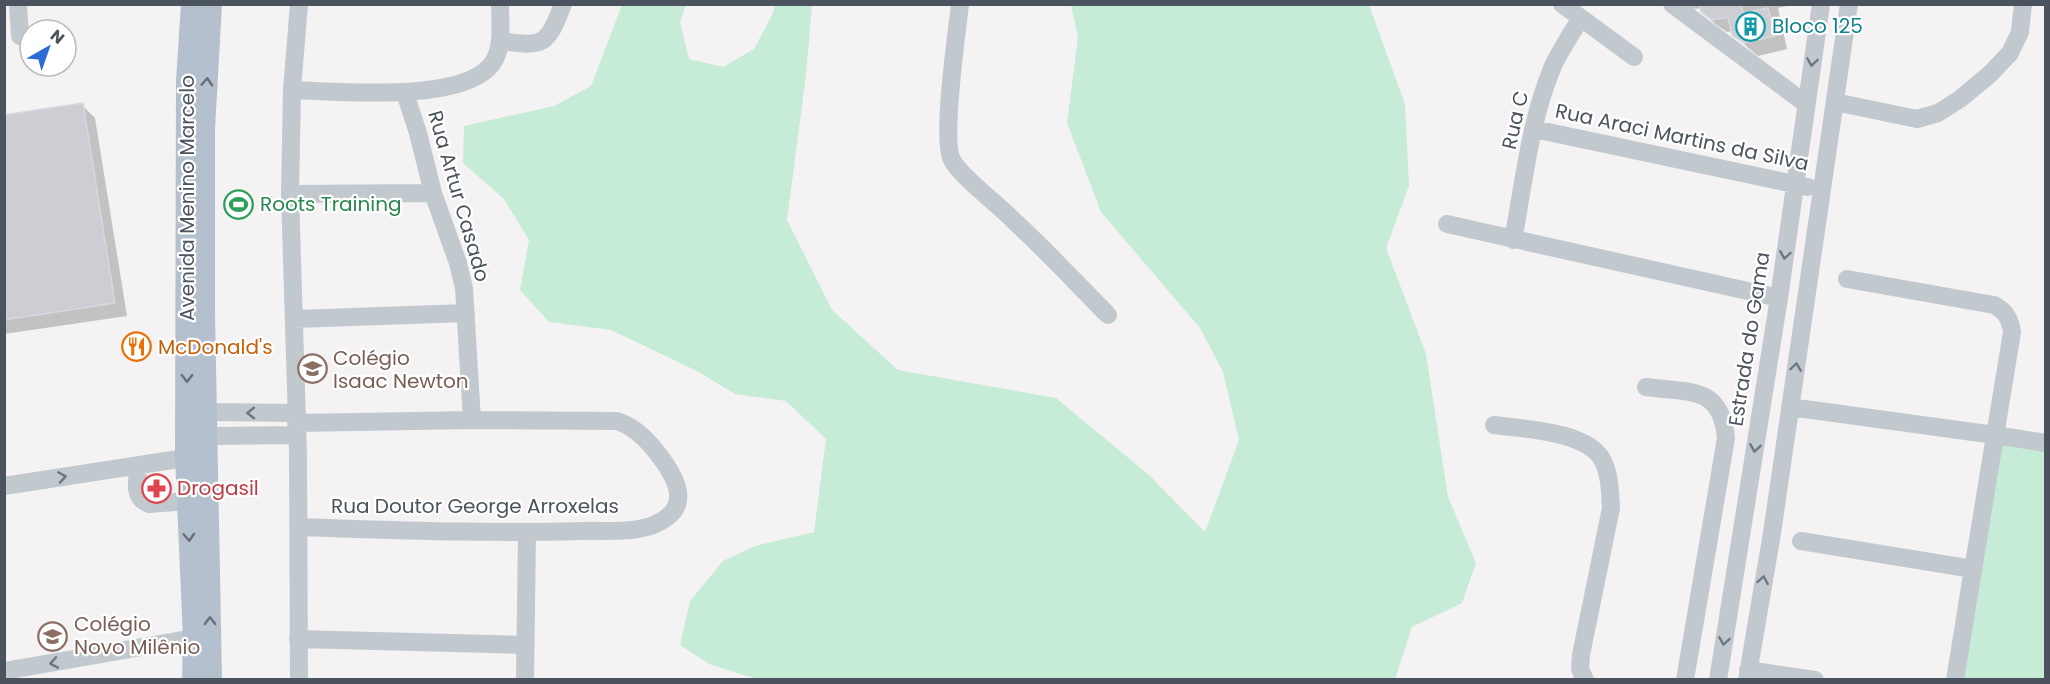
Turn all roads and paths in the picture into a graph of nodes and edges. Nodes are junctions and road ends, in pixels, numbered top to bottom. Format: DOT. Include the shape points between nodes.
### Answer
graph roads {
  1 [pos="192,4"];
  2 [pos="211,4"];
  3 [pos="299,4"];
  4 [pos="500,4"];
  5 [pos="562,4"];
  6 [pos="960,4"];
  7 [pos="1562,4"];
  8 [pos="1672,4"];
  9 [pos="1821,4"];
  10 [pos="1849,4"];
  11 [pos="2023,4"];
  12 [pos="1581,18"];
  13 [pos="500,41"];
  14 [pos="1634,57"];
  15 [pos="292,90"];
  16 [pos="405,93"];
  17 [pos="1835,102"];
  18 [pos="1806,104"];
  19 [pos="1534,129"];
  20 [pos="1796,184"];
  21 [pos="1822,190"];
  22 [pos="433,193"];
  23 [pos="290,194"];
  24 [pos="1447,224"];
  25 [pos="1514,240"];
  26 [pos="1847,279"];
  27 [pos="1779,298"];
  28 [pos="466,314"];
  29 [pos="1108,315"];
  30 [pos="295,318"];
  31 [pos="1646,387"];
  32 [pos="1790,407"];
  33 [pos="197,412"];
  34 [pos="472,420"];
  35 [pos="296,424"];
  36 [pos="1494,424"];
  37 [pos="1995,435"];
  38 [pos="2046,443"];
  39 [pos="200,450"];
  40 [pos="139,465"];
  41 [pos="4,486"];
  42 [pos="188,501"];
  43 [pos="298,527"];
  44 [pos="527,533"];
  45 [pos="1801,542"];
  46 [pos="1973,569"];
  47 [pos="194,638"];
  48 [pos="298,639"];
  49 [pos="525,645"];
  50 [pos="4,671"];
  51 [pos="1748,675"];
  52 [pos="193,680"];
  53 [pos="211,680"];
  54 [pos="299,680"];
  55 [pos="525,680"];
  56 [pos="1585,680"];
  57 [pos="1685,680"];
  58 [pos="1718,680"];
  59 [pos="1815,680"];
  60 [pos="1955,680"];
  1 -- 33 [label="main road, Avenida Menino Marcelo, one-way" via="187,81"];
  33 -- 2 [label="main road, Avenida Menino Marcelo, one-way" via="204,313 204,129"];
  3 -- 15 [label="street"];
  4 -- 13 [label="street"];
  5 -- 13 [label="street" via="549,37 535,44"];
  6 -- 29 [label="street" via="948,136 952,160"];
  7 -- 12 [label="street"];
  8 -- 18 [label="street"];
  9 -- 18 [label="street, Estrada do Gama, one-way"];
  10 -- 17 [label="street"];
  11 -- 17 [label="street" via="2020,32 2010,52 1990,74 1938,113 1917,119"];
  12 -- 14 [label="street"];
  12 -- 19 [label="street, Rua C" via="1554,65"];
  13 -- 16 [label="street" via="486,71 468,81"];
  15 -- 16 [label="street"];
  15 -- 23 [label="street"];
  16 -- 22 [label="street, Rua Artur Casado"];
  17 -- 21 [label="street"];
  18 -- 20 [label="street, Estrada do Gama"];
  19 -- 20 [label="street, Rua Araci Martins da Silva"];
  19 -- 25 [label="street, Rua C"];
  20 -- 21 [label="street, Rua Araci Martins da Silva"];
  20 -- 27 [label="street, Estrada do Gama, one-way"];
  32 -- 21 [label="street, one-way"];
  22 -- 23 [label="street"];
  22 -- 28 [label="street, Rua Artur Casado" via="458,263"];
  23 -- 30 [label="street"];
  24 -- 25 [label="street"];
  25 -- 27 [label="street"];
  26 -- 37 [label="street" via="1994,304 2007,316 2012,332"];
  27 -- 58 [label="street, Estrada do Gama, one-way"];
  28 -- 30 [label="street"];
  28 -- 34 [label="street, Rua Artur Casado"];
  30 -- 35 [label="street"];
  31 -- 57 [label="street" via="1705,396 1716,404 1725,421 1726,438"];
  32 -- 37 [label="street"];
  51 -- 32 [label="street, one-way"];
  35 -- 33 [label="street, one-way"];
  33 -- 39 [label="main road, Avenida Menino Marcelo"];
  34 -- 35 [label="street"];
  34 -- 44 [label="street, Rua Doutor George Arroxelas" via="617,421 643,436 677,482 679,495 675,507 657,524 636,529"];
  35 -- 39 [label="street"];
  35 -- 43 [label="street"];
  36 -- 56 [label="street" via="1579,440 1603,461 1611,508 1581,655 1580,669"];
  37 -- 38 [label="street"];
  37 -- 46 [label="street"];
  39 -- 40 [label="street"];
  39 -- 42 [label="main road, Avenida Menino Marcelo"];
  53 -- 39 [label="main road, Avenida Menino Marcelo, one-way"];
  41 -- 40 [label="street, one-way"];
  40 -- 42 [label="street" via="136,492 143,502"];
  42 -- 47 [label="main road, Avenida Menino Marcelo, one-way"];
  43 -- 44 [label="street, Rua Doutor George Arroxelas"];
  43 -- 48 [label="street"];
  44 -- 49 [label="street"];
  45 -- 46 [label="street"];
  46 -- 60 [label="street"];
  47 -- 50 [label="street, one-way"];
  47 -- 52 [label="main road, Avenida Menino Marcelo"];
  48 -- 49 [label="street"];
  48 -- 54 [label="street"];
  49 -- 55 [label="street"];
  51 -- 59 [label="street" via="1767,673"];
}
